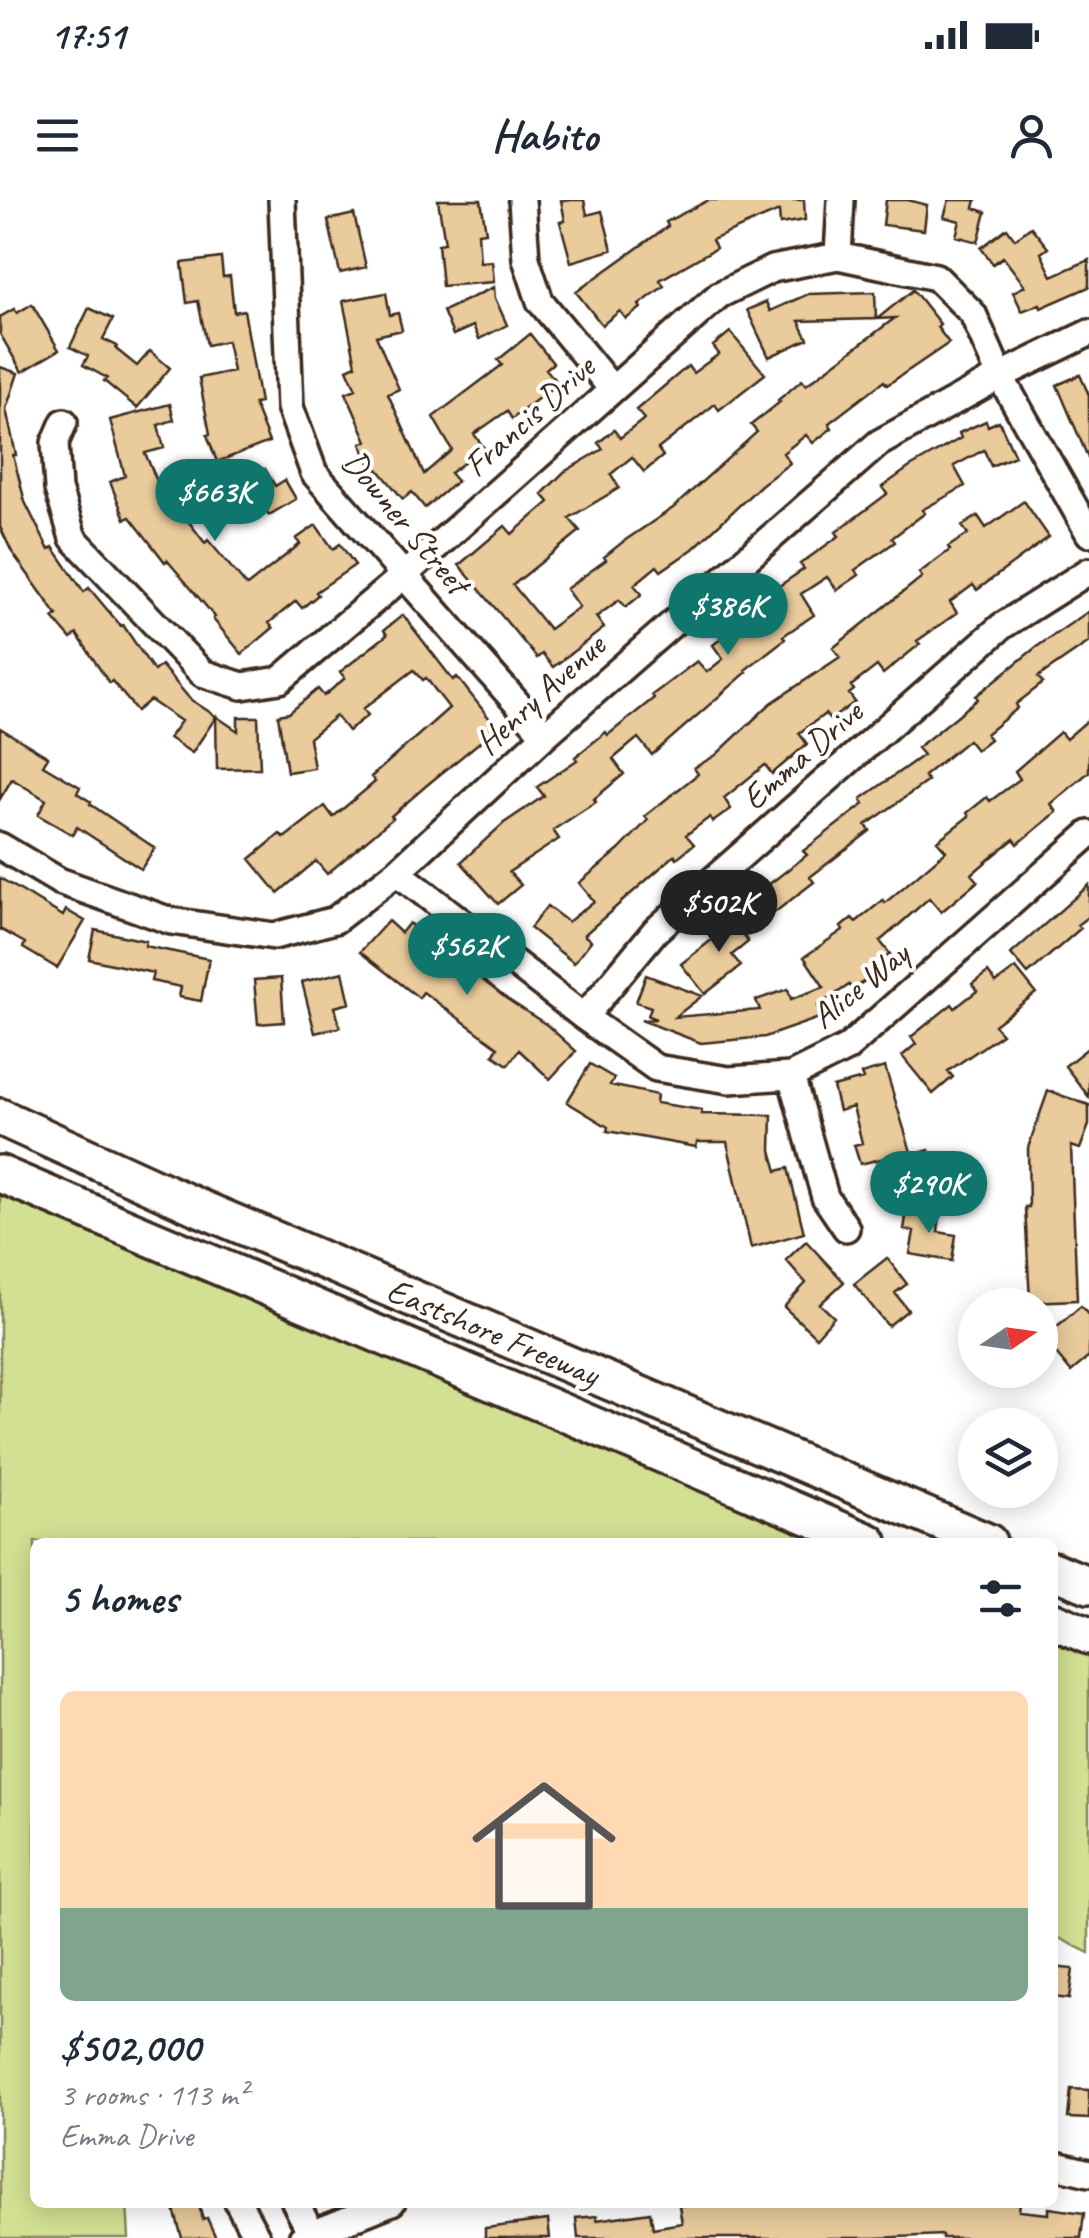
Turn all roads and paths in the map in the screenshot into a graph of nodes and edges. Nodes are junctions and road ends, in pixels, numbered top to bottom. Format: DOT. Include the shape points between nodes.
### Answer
graph roads {
  1 [pos="282,200"];
  2 [pos="522,200"];
  3 [pos="842,200"];
  4 [pos="838,256"];
  5 [pos="1089,332"];
  6 [pos="1000,376"];
  7 [pos="612,389"];
  8 [pos="64,422"];
  9 [pos="1089,533"];
  10 [pos="1089,571"];
  11 [pos="403,576"];
  12 [pos="544,735"];
  13 [pos="1089,834"];
  14 [pos="0,846"];
  15 [pos="397,872"];
  16 [pos="584,1018"];
  17 [pos="791,1076"];
  18 [pos="0,1096"];
  19 [pos="0,1117"];
  20 [pos="55,1140"];
  21 [pos="0,1174"];
  22 [pos="846,1228"];
  23 [pos="859,1538"];
  24 [pos="979,1538"];
  25 [pos="1058,1572"];
  26 [pos="1089,1585"];
  27 [pos="1058,1623"];
  28 [pos="1089,1636"];
  29 [pos="1058,2165"];
  30 [pos="1089,2173"];
  31 [pos="241,2208"];
  32 [pos="298,2208"];
  33 [pos="377,2208"];
  34 [pos="307,2235"];
  35 [pos="257,2238"];
  1 -- 11 [label="street, Downer Street" via="290,407 314,473"];
  2 -- 7 [label="street" via="526,259 540,301"];
  3 -- 4 [label="street"];
  4 -- 6 [label="street, Francis Drive" via="936,277 973,314"];
  4 -- 7 [label="street, Francis Drive" via="772,270 719,295"];
  5 -- 6 [label="street, Henry Avenue"];
  6 -- 9 [label="street, Francis Drive"];
  6 -- 12 [label="street, Henry Avenue" via="879,443"];
  7 -- 11 [label="street, Francis Drive"];
  8 -- 11 [label="street, Francis Drive" via="56,443 58,489 73,538 202,674 242,686 280,680"];
  10 -- 16 [label="street, Emma Drive" via="1002,626 655,931"];
  11 -- 12 [label="street, Downer Street"];
  12 -- 15 [label="street, Henry Avenue"];
  13 -- 17 [label="street, Alice Way" via="847,1048"];
  14 -- 15 [label="street, Henry Avenue" via="59,881 170,921 274,936 336,920"];
  15 -- 16 [label="street, Alice Way"];
  16 -- 17 [label="street, Alice Way" via="656,1068 728,1080"];
  17 -- 22 [label="street" via="825,1197"];
  18 -- 20 [label="highway"];
  19 -- 20 [label="highway, Eastshore Freeway"];
  20 -- 24 [label="highway, Eastshore Freeway" via="195,1206"];
  21 -- 23 [label="highway, Eastshore Freeway"];
  25 -- 26 [label="highway"];
  27 -- 28 [label="highway"];
  29 -- 30 [label="street"];
  31 -- 35 [label="street"];
  32 -- 34 [label="street"];
  33 -- 34 [label="street"];
}
